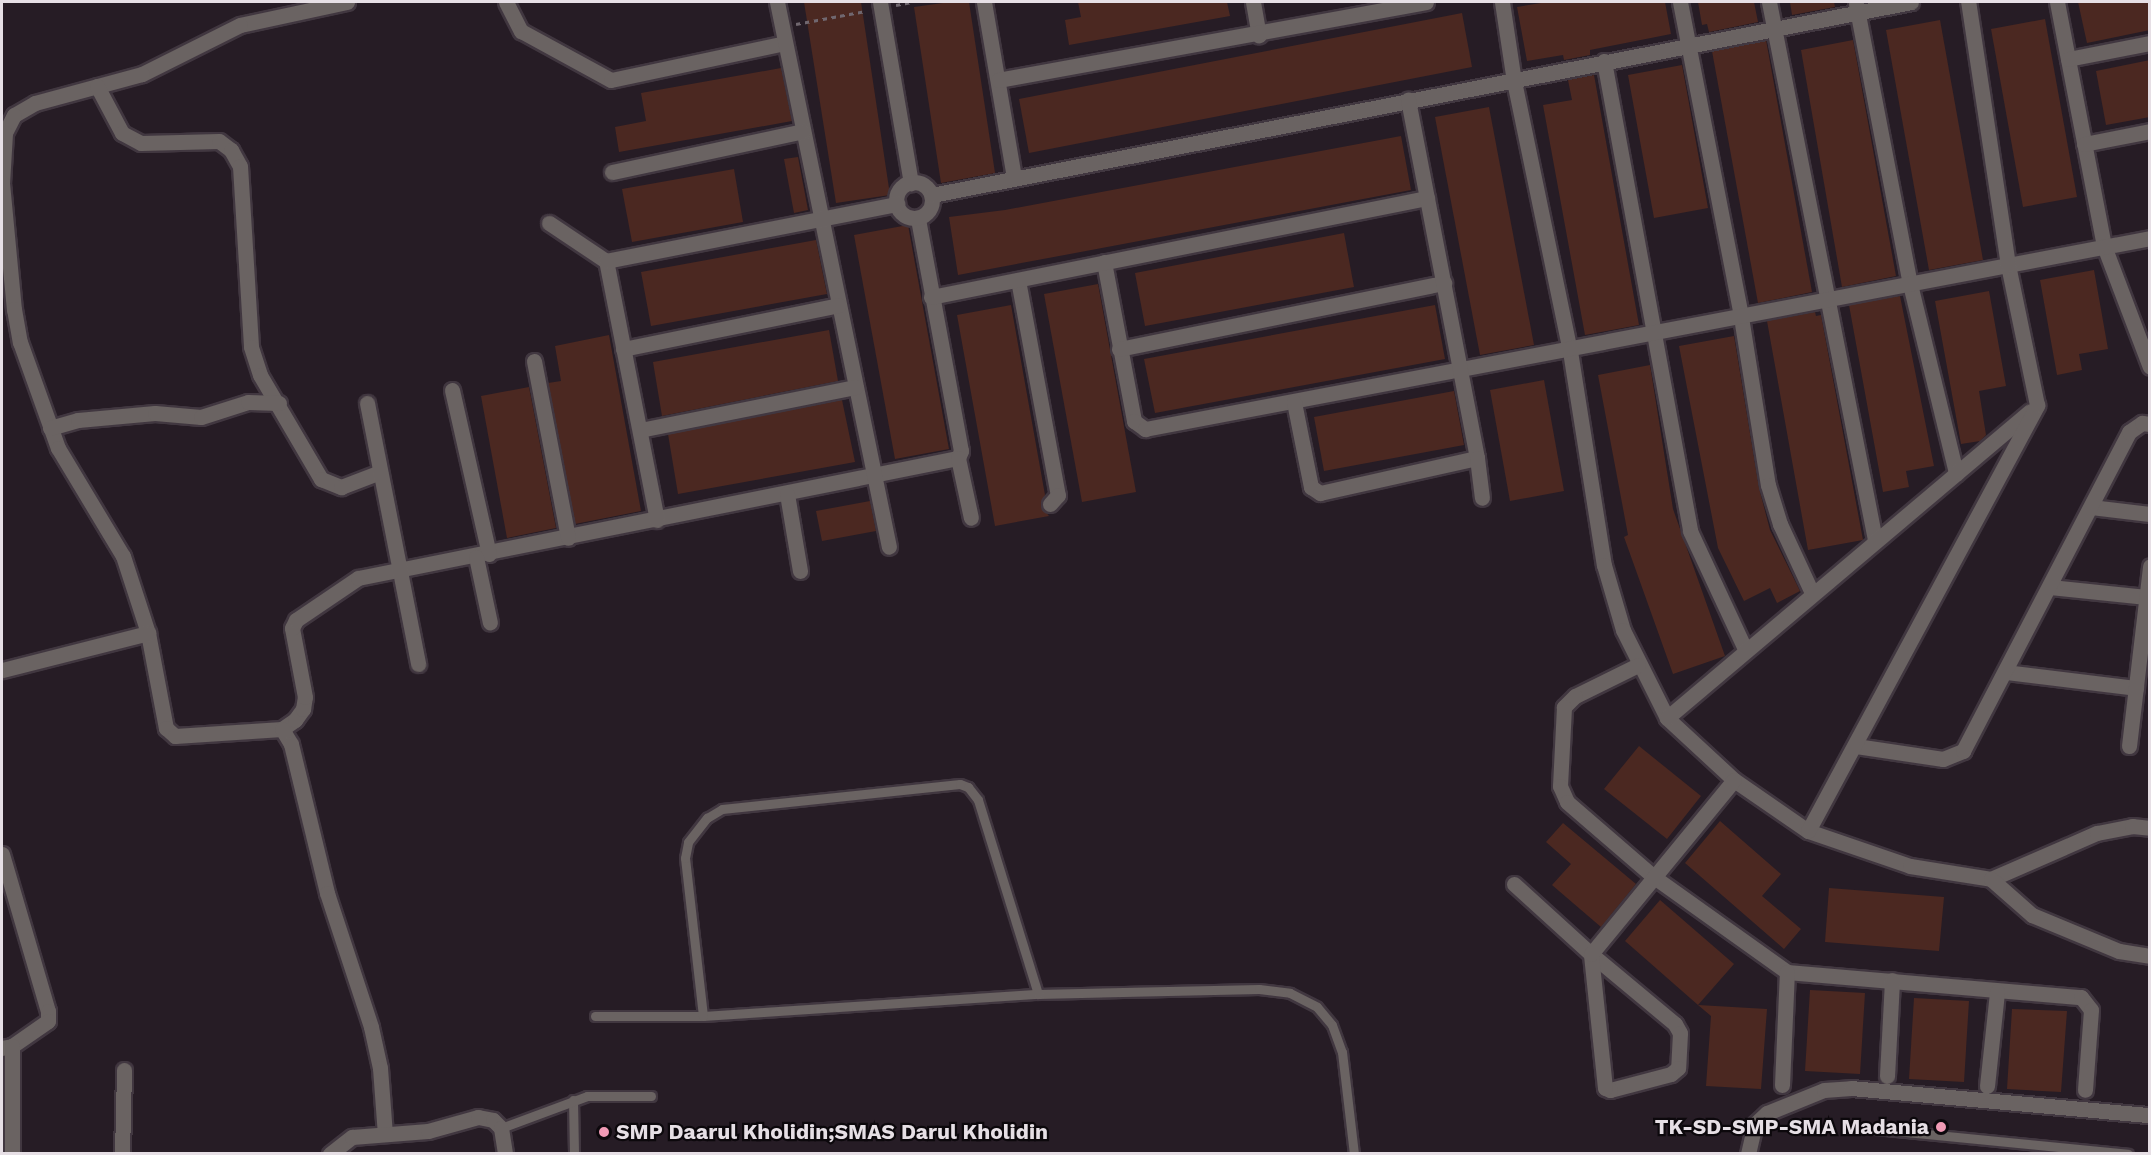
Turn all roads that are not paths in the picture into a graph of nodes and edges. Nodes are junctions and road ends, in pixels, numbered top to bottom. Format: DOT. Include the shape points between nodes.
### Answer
graph roads {
  1 [pos="346,2"];
  2 [pos="506,2"];
  3 [pos="777,2"];
  4 [pos="984,2"];
  5 [pos="1253,2"];
  6 [pos="1426,2"];
  7 [pos="1502,2"];
  8 [pos="1680,2"];
  9 [pos="1769,2"];
  10 [pos="1911,2"];
  11 [pos="1968,2"];
  12 [pos="2057,2"];
  13 [pos="880,5"];
  14 [pos="1856,6"];
  15 [pos="1774,28"];
  16 [pos="1259,35"];
  17 [pos="785,43"];
  18 [pos="2150,43"];
  19 [pos="1688,45"];
  20 [pos="2068,58"];
  21 [pos="1604,62"];
  22 [pos="998,80"];
  23 [pos="1514,81"];
  24 [pos="97,86"];
  25 [pos="1408,100"];
  26 [pos="803,131"];
  27 [pos="2150,131"];
  28 [pos="2084,144"];
  29 [pos="612,172"];
  30 [pos="1014,178"];
  31 [pos="2,183"];
  32 [pos="911,183"];
  33 [pos="932,195"];
  34 [pos="1427,198"];
  35 [pos="897,204"];
  36 [pos="821,218"];
  37 [pos="918,218"];
  38 [pos="549,223"];
  39 [pos="2150,238"];
  40 [pos="2104,246"];
  41 [pos="606,261"];
  42 [pos="1104,262"];
  43 [pos="2008,265"];
  44 [pos="1018,280"];
  45 [pos="1444,283"];
  46 [pos="1910,284"];
  47 [pos="931,297"];
  48 [pos="1827,301"];
  49 [pos="839,305"];
  50 [pos="1741,318"];
  51 [pos="1656,334"];
  52 [pos="2146,344"];
  53 [pos="624,349"];
  54 [pos="1119,349"];
  55 [pos="1570,351"];
  56 [pos="534,361"];
  57 [pos="2150,367"];
  58 [pos="1461,370"];
  59 [pos="856,387"];
  60 [pos="452,390"];
  61 [pos="1294,402"];
  62 [pos="279,403"];
  63 [pos="368,403"];
  64 [pos="2037,405"];
  65 [pos="2150,424"];
  66 [pos="50,428"];
  67 [pos="640,430"];
  68 [pos="958,458"];
  69 [pos="1477,458"];
  70 [pos="380,472"];
  71 [pos="1956,473"];
  72 [pos="875,477"];
  73 [pos="787,494"];
  74 [pos="1482,498"];
  75 [pos="1050,504"];
  76 [pos="2091,507"];
  77 [pos="2150,514"];
  78 [pos="971,518"];
  79 [pos="657,520"];
  80 [pos="568,538"];
  81 [pos="1875,540"];
  82 [pos="889,548"];
  83 [pos="482,555"];
  84 [pos="2150,566"];
  85 [pos="800,571"];
  86 [pos="398,572"];
  87 [pos="2050,587"];
  88 [pos="1812,593"];
  89 [pos="2146,597"];
  90 [pos="490,623"];
  91 [pos="148,633"];
  92 [pos="1745,649"];
  93 [pos="418,664"];
  94 [pos="1638,665"];
  95 [pos="2,670"];
  96 [pos="2006,672"];
  97 [pos="2136,688"];
  98 [pos="1667,718"];
  99 [pos="282,729"];
  100 [pos="1856,746"];
  101 [pos="2129,746"];
  102 [pos="1734,780"];
  103 [pos="2150,828"];
  104 [pos="1808,831"];
  105 [pos="2,854"];
  106 [pos="1654,877"];
  107 [pos="1991,879"];
  108 [pos="1514,884"];
  109 [pos="1591,954"];
  110 [pos="2150,956"];
  111 [pos="1787,972"];
  112 [pos="1892,980"];
  113 [pos="1997,992"];
  114 [pos="1038,994"];
  115 [pos="595,1016"];
  116 [pos="703,1016"];
  117 [pos="7,1047"];
  118 [pos="124,1070"];
  119 [pos="1887,1076"];
  120 [pos="1782,1085"];
  121 [pos="1987,1086"];
  122 [pos="2085,1090"];
  123 [pos="651,1095"];
  124 [pos="573,1100"];
  125 [pos="2150,1115"];
  126 [pos="501,1128"];
  127 [pos="1875,1129"];
  128 [pos="385,1134"];
  129 [pos="12,1154"];
  130 [pos="122,1154"];
  131 [pos="330,1154"];
  132 [pos="505,1154"];
  133 [pos="574,1154"];
  134 [pos="1353,1154"];
  135 [pos="1748,1154"];
  136 [pos="2128,1154"];
  1 -- 24 [label="street" via="240,25 208,38 158,67"];
  2 -- 17 [label="street" via="521,31 611,80"];
  3 -- 17 [label="street"];
  4 -- 22 [label="street"];
  5 -- 16 [label="street"];
  6 -- 16 [label="street"];
  7 -- 23 [label="street"];
  8 -- 19 [label="street"];
  9 -- 15 [label="street"];
  10 -- 14 [label="street"];
  11 -- 43 [label="street"];
  12 -- 20 [label="street"];
  13 -- 32 [label="street"];
  14 -- 15 [label="street"];
  14 -- 46 [label="street"];
  15 -- 19 [label="street"];
  15 -- 48 [label="street"];
  16 -- 22 [label="street"];
  17 -- 26 [label="street"];
  18 -- 20 [label="street"];
  19 -- 21 [label="street"];
  19 -- 50 [label="street"];
  20 -- 28 [label="street"];
  21 -- 23 [label="street"];
  21 -- 51 [label="street"];
  22 -- 30 [label="street"];
  23 -- 25 [label="street"];
  23 -- 55 [label="street"];
  24 -- 31 [label="street" via="34,104 14,115 4,133"];
  24 -- 62 [label="street" via="122,133 141,143 219,141 231,150 240,166 251,347 260,375"];
  25 -- 30 [label="street"];
  25 -- 34 [label="street"];
  26 -- 29 [label="street"];
  26 -- 36 [label="street"];
  27 -- 28 [label="street"];
  28 -- 40 [label="street"];
  30 -- 33 [label="street"];
  31 -- 66 [label="street" via="16,326"];
  32 -- 33 [label="street" via="924,185"];
  32 -- 35 [label="street" via="900,190"];
  33 -- 37 [label="street" via="929,210"];
  34 -- 42 [label="street"];
  34 -- 45 [label="street"];
  35 -- 36 [label="street"];
  35 -- 37 [label="street" via="904,215"];
  36 -- 41 [label="street"];
  36 -- 49 [label="street"];
  37 -- 47 [label="street"];
  38 -- 41 [label="street"];
  39 -- 40 [label="street"];
  40 -- 43 [label="street"];
  40 -- 52 [label="street"];
  41 -- 53 [label="street"];
  42 -- 44 [label="street"];
  42 -- 54 [label="street"];
  43 -- 46 [label="street"];
  43 -- 64 [label="street"];
  44 -- 47 [label="street"];
  44 -- 75 [label="street" via="1058,495"];
  45 -- 54 [label="street"];
  45 -- 58 [label="street"];
  46 -- 48 [label="street"];
  46 -- 71 [label="street"];
  47 -- 68 [label="street" via="961,451"];
  48 -- 50 [label="street"];
  48 -- 81 [label="street"];
  49 -- 53 [label="street"];
  49 -- 59 [label="street"];
  50 -- 51 [label="street"];
  50 -- 88 [label="street" via="1773,505"];
  51 -- 55 [label="street"];
  51 -- 92 [label="street" via="1690,531"];
  52 -- 57 [label="street"];
  53 -- 67 [label="street"];
  54 -- 61 [label="street" via="1138,427 1145,429"];
  55 -- 58 [label="street"];
  55 -- 94 [label="street" via="1604,565"];
  56 -- 80 [label="street"];
  58 -- 61 [label="street"];
  58 -- 69 [label="street"];
  59 -- 67 [label="street"];
  59 -- 72 [label="street"];
  60 -- 83 [label="street"];
  61 -- 69 [label="street" via="1311,487 1320,493"];
  62 -- 66 [label="street" via="248,402 201,417 155,413 78,420"];
  62 -- 70 [label="street" via="321,478 341,487"];
  63 -- 70 [label="street"];
  64 -- 71 [label="street"];
  64 -- 100 [label="street"];
  65 -- 76 [label="street" via="2142,423 2129,432"];
  66 -- 91 [label="street" via="123,556"];
  67 -- 79 [label="street"];
  68 -- 72 [label="street"];
  68 -- 78 [label="street"];
  69 -- 74 [label="street"];
  70 -- 86 [label="street"];
  71 -- 81 [label="street"];
  72 -- 73 [label="street"];
  72 -- 82 [label="street"];
  73 -- 79 [label="street"];
  73 -- 85 [label="street"];
  76 -- 77 [label="street"];
  76 -- 87 [label="street"];
  79 -- 80 [label="street"];
  80 -- 83 [label="street"];
  81 -- 88 [label="street"];
  83 -- 86 [label="street"];
  83 -- 90 [label="street"];
  84 -- 89 [label="street"];
  86 -- 93 [label="street"];
  86 -- 99 [label="street" via="358,578 296,620 292,636 305,697 303,709"];
  87 -- 89 [label="street"];
  87 -- 96 [label="street"];
  88 -- 92 [label="street"];
  89 -- 97 [label="street"];
  91 -- 95 [label="street"];
  91 -- 99 [label="street" via="171,733 182,737 266,727"];
  92 -- 98 [label="street"];
  94 -- 98 [label="street"];
  94 -- 106 [label="street" via="1575,696 1564,707 1560,786 1567,802"];
  96 -- 97 [label="street"];
  96 -- 100 [label="street" via="1969,743 1958,755 1943,759"];
  97 -- 101 [label="street"];
  98 -- 102 [label="street"];
  99 -- 128 [label="street" via="291,744 327,893 371,1027 380,1068"];
  100 -- 104 [label="street"];
  102 -- 104 [label="street"];
  102 -- 106 [label="street"];
  103 -- 107 [label="street" via="2132,826 2097,833"];
  104 -- 107 [label="street" via="1910,866"];
  105 -- 117 [label="street" via="48,1011 48,1021"];
  106 -- 109 [label="street"];
  106 -- 111 [label="street"];
  107 -- 110 [label="street" via="2032,915 2119,951"];
  108 -- 109 [label="street"];
  109 -- 109 [label="street" via="1605,1088 1610,1090 1676,1071 1680,1034 1675,1024"];
  111 -- 112 [label="street"];
  111 -- 120 [label="street"];
  112 -- 113 [label="street"];
  112 -- 119 [label="street"];
  113 -- 121 [label="street"];
  113 -- 122 [label="street" via="2081,997 2088,1002 2091,1010"];
  114 -- 116 [label="lane"];
  114 -- 116 [label="lane" via="978,800 968,787 960,784 722,809 707,818 688,842 685,858"];
  114 -- 134 [label="lane" via="1259,989 1290,993 1317,1006 1332,1025 1342,1052"];
  115 -- 116 [label="lane"];
  117 -- 129 [label="street"];
  118 -- 130 [label="street"];
  123 -- 124 [label="lane" via="598,1094"];
  124 -- 126 [label="lane"];
  124 -- 133 [label="lane"];
  125 -- 135 [label="street" via="1851,1088 1824,1090 1767,1113 1755,1124"];
  126 -- 128 [label="street" via="493,1120 478,1117 428,1131"];
  126 -- 132 [label="street"];
  127 -- 136 [label="lane"];
  128 -- 131 [label="street" via="352,1137"];
}
